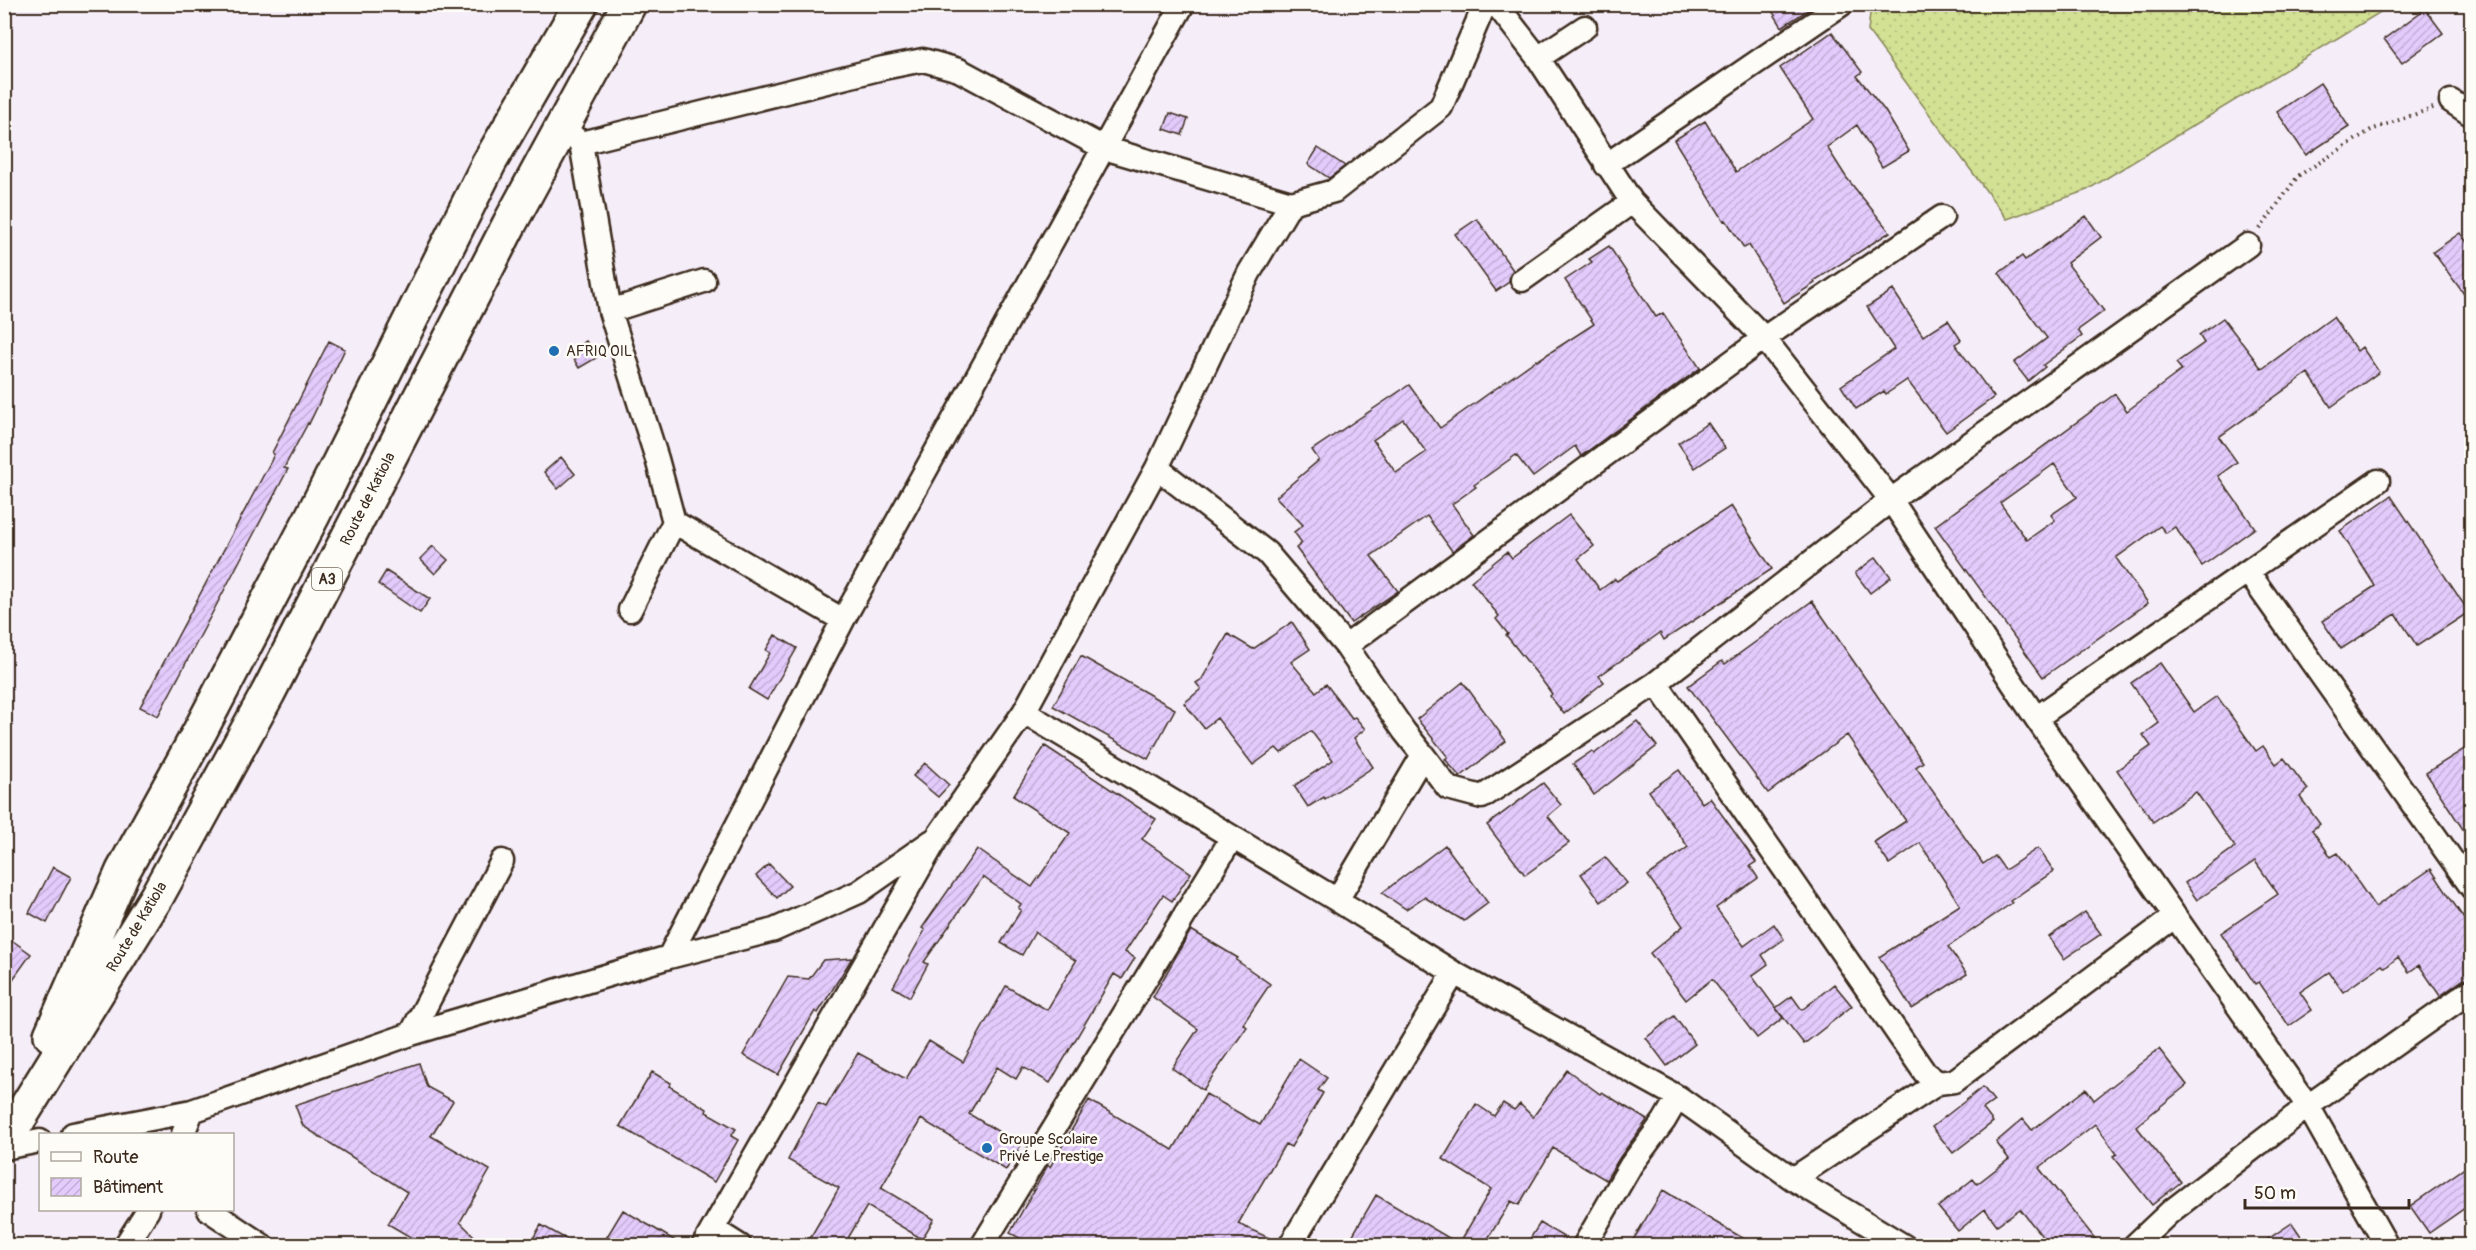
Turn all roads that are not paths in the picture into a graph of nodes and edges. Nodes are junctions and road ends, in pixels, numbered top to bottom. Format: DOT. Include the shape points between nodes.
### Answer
graph roads {
  1 [pos="581,4"];
  2 [pos="629,4"];
  3 [pos="1184,4"];
  4 [pos="1485,4"];
  5 [pos="1496,4"];
  6 [pos="1842,4"];
  7 [pos="1585,27"];
  8 [pos="1538,58"];
  9 [pos="2451,101"];
  10 [pos="2472,116"];
  11 [pos="571,135"];
  12 [pos="1104,148"];
  13 [pos="1606,165"];
  14 [pos="1632,202"];
  15 [pos="1291,203"];
  16 [pos="1942,217"];
  17 [pos="2248,245"];
  18 [pos="1522,280"];
  19 [pos="704,281"];
  20 [pos="610,311"];
  21 [pos="1764,338"];
  22 [pos="1157,468"];
  23 [pos="2378,482"];
  24 [pos="1891,500"];
  25 [pos="674,522"];
  26 [pos="2248,572"];
  27 [pos="630,610"];
  28 [pos="843,620"];
  29 [pos="1346,646"];
  30 [pos="1656,683"];
  31 [pos="1024,712"];
  32 [pos="2036,718"];
  33 [pos="1423,755"];
  34 [pos="938,836"];
  35 [pos="1232,838"];
  36 [pos="502,861"];
  37 [pos="2472,888"];
  38 [pos="1337,900"];
  39 [pos="2174,917"];
  40 [pos="669,957"];
  41 [pos="1454,973"];
  42 [pos="2472,990"];
  43 [pos="411,1034"];
  44 [pos="1938,1083"];
  45 [pos="1678,1097"];
  46 [pos="2308,1106"];
  47 [pos="192,1111"];
  48 [pos="78,1133"];
  49 [pos="183,1133"];
  50 [pos="39,1141"];
  51 [pos="4,1142"];
  52 [pos="4,1148"];
  53 [pos="1793,1179"];
  54 [pos="147,1211"];
  55 [pos="212,1211"];
  56 [pos="708,1237"];
  57 [pos="1893,1243"];
  58 [pos="125,1245"];
  59 [pos="263,1245"];
  60 [pos="740,1245"];
  61 [pos="982,1245"];
  62 [pos="1290,1245"];
  63 [pos="1584,1245"];
  64 [pos="2134,1245"];
  65 [pos="2387,1245"];
  1 -- 51 [label="highway, Route de Katiola / A3" via="489,162 313,514 123,871"];
  2 -- 11 [label="highway, Route de Katiola / A3"];
  3 -- 12 [label="street"];
  4 -- 15 [label="street" via="1441,107 1334,191"];
  5 -- 8 [label="street"];
  6 -- 13 [label="street"];
  7 -- 8 [label="street"];
  8 -- 13 [label="street"];
  9 -- 10 [label="street"];
  11 -- 12 [label="street" via="923,60 959,70"];
  11 -- 20 [label="street"];
  11 -- 51 [label="highway, Route de Katiola / A3" via="157,896"];
  12 -- 15 [label="street"];
  12 -- 28 [label="street"];
  13 -- 14 [label="street"];
  14 -- 18 [label="street"];
  14 -- 21 [label="street"];
  15 -- 22 [label="street" via="1250,273"];
  16 -- 21 [label="street"];
  17 -- 24 [label="street"];
  19 -- 20 [label="street"];
  20 -- 25 [label="street"];
  21 -- 24 [label="street"];
  21 -- 29 [label="street"];
  22 -- 29 [label="street" via="1267,553"];
  22 -- 31 [label="street"];
  23 -- 26 [label="street"];
  24 -- 30 [label="street"];
  24 -- 32 [label="street"];
  25 -- 27 [label="street"];
  25 -- 28 [label="street"];
  26 -- 32 [label="street"];
  26 -- 37 [label="street"];
  28 -- 40 [label="street"];
  29 -- 33 [label="street"];
  30 -- 33 [label="street" via="1482,797 1448,788"];
  30 -- 44 [label="street" via="1925,1073"];
  31 -- 34 [label="street"];
  31 -- 35 [label="street"];
  32 -- 39 [label="street"];
  33 -- 38 [label="street"];
  34 -- 40 [label="street" via="859,892 774,930"];
  34 -- 56 [label="street"];
  35 -- 38 [label="street"];
  35 -- 61 [label="street"];
  36 -- 43 [label="street"];
  38 -- 41 [label="street"];
  39 -- 44 [label="street" via="1954,1081"];
  39 -- 46 [label="street"];
  40 -- 43 [label="street"];
  41 -- 45 [label="street"];
  41 -- 62 [label="street"];
  42 -- 46 [label="street"];
  43 -- 47 [label="street"];
  44 -- 53 [label="street"];
  45 -- 53 [label="street"];
  45 -- 63 [label="street" via="1631,1165"];
  46 -- 64 [label="street" via="2170,1212"];
  46 -- 65 [label="street"];
  47 -- 48 [label="street"];
  47 -- 49 [label="street"];
  50 -- 52 [label="street"];
  53 -- 57 [label="street"];
  54 -- 58 [label="street"];
  55 -- 59 [label="street"];
  56 -- 60 [label="street"];
}
